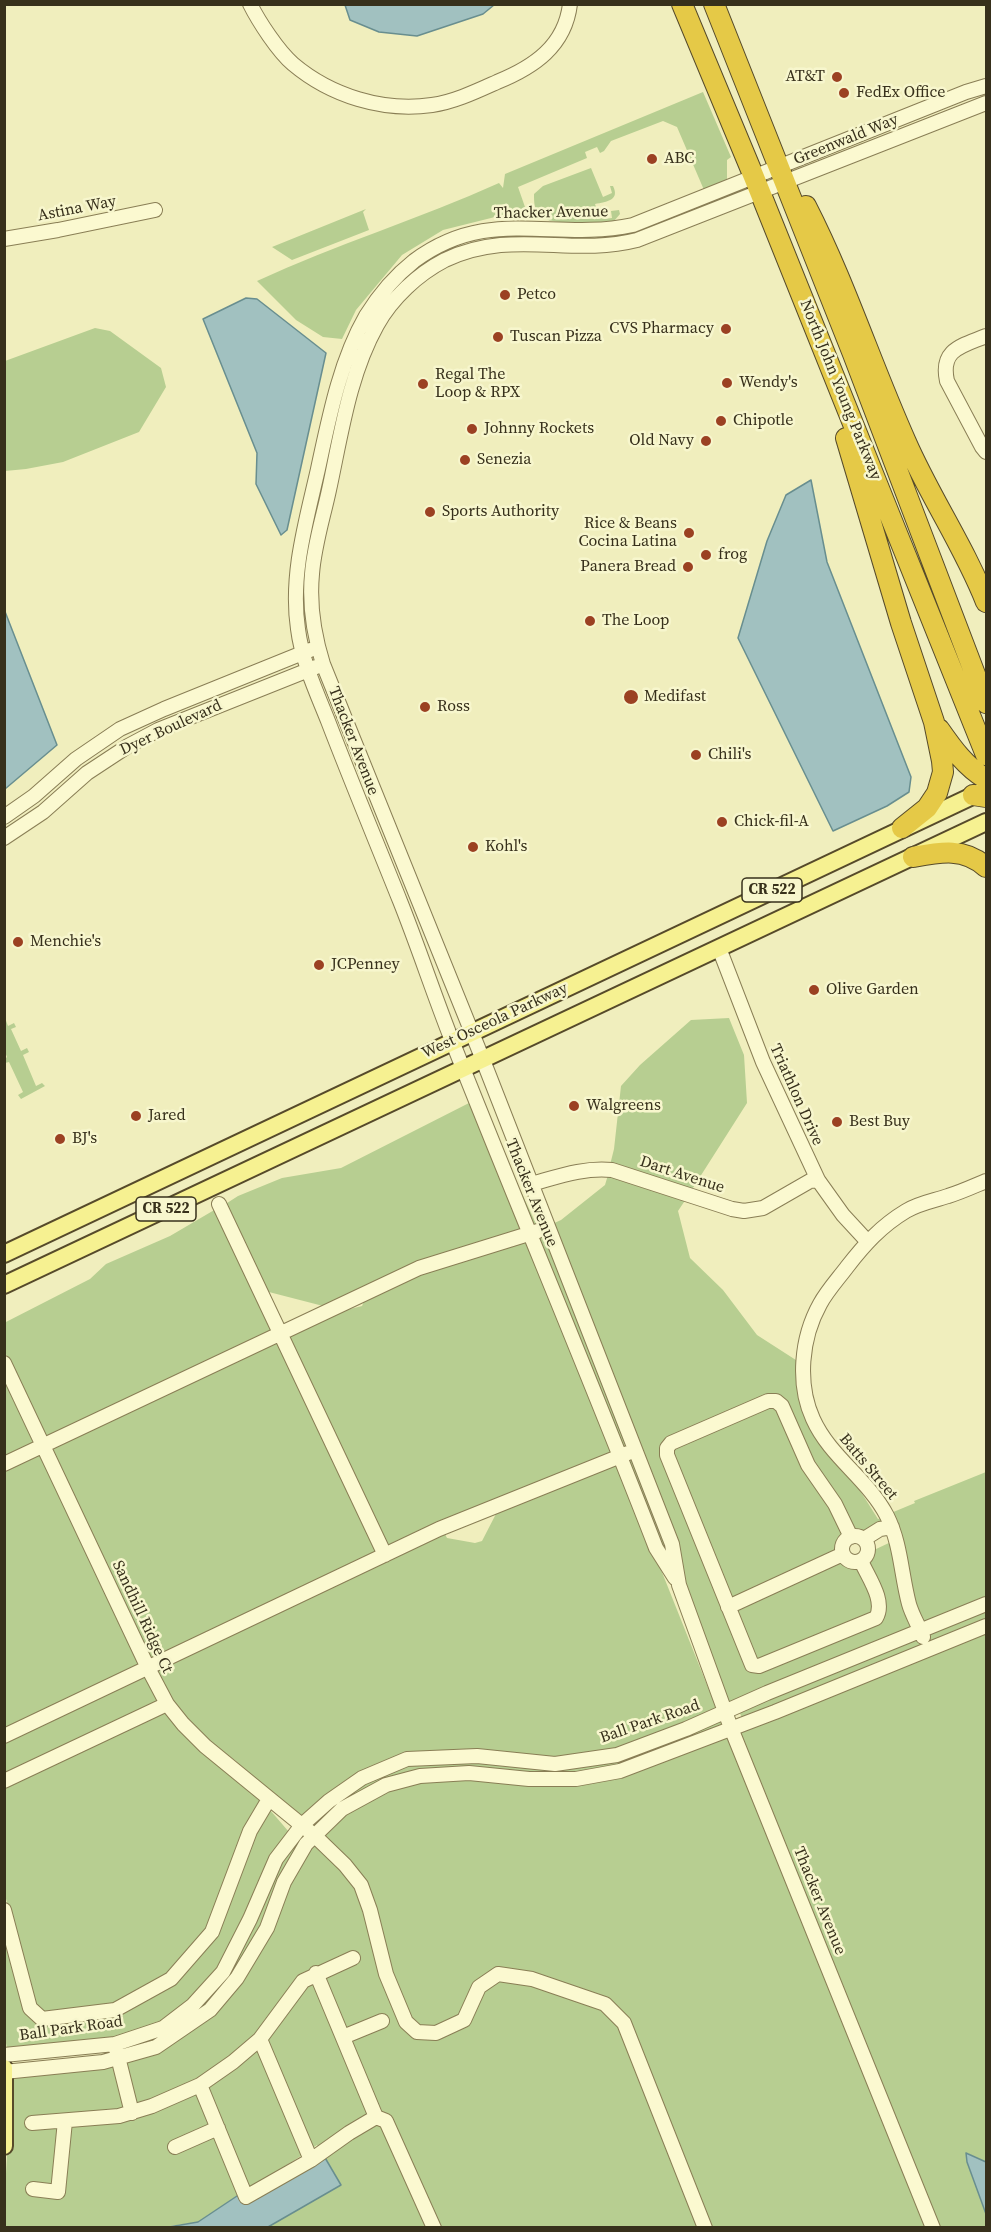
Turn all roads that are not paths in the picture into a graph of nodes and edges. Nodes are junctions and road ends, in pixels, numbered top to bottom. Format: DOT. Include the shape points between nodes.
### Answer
graph roads {
  1 [pos="250,4"];
  2 [pos="570,4"];
  3 [pos="682,4"];
  4 [pos="714,4"];
  5 [pos="987,86"];
  6 [pos="939,103"];
  7 [pos="987,103"];
  8 [pos="946,118"];
  9 [pos="785,176"];
  10 [pos="757,184"];
  11 [pos="155,210"];
  12 [pos="648,219"];
  13 [pos="534,227"];
  14 [pos="4,238"];
  15 [pos="637,240"];
  16 [pos="539,243"];
  17 [pos="796,282"];
  18 [pos="987,336"];
  19 [pos="987,452"];
  20 [pos="306,520"];
  21 [pos="322,523"];
  22 [pos="987,602"];
  23 [pos="318,647"];
  24 [pos="303,653"];
  25 [pos="323,664"];
  26 [pos="308,669"];
  27 [pos="987,703"];
  28 [pos="934,722"];
  29 [pos="120,729"];
  30 [pos="128,746"];
  31 [pos="987,755"];
  32 [pos="987,779"];
  33 [pos="374,790"];
  34 [pos="982,794"];
  35 [pos="357,798"];
  36 [pos="4,817"];
  37 [pos="987,822"];
  38 [pos="902,828"];
  39 [pos="4,838"];
  40 [pos="913,857"];
  41 [pos="987,867"];
  42 [pos="719,948"];
  43 [pos="471,1032"];
  44 [pos="452,1041"];
  45 [pos="483,1060"];
  46 [pos="464,1069"];
  47 [pos="818,1180"];
  48 [pos="987,1181"];
  49 [pos="531,1184"];
  50 [pos="219,1204"];
  51 [pos="548,1227"];
  52 [pos="530,1234"];
  53 [pos="867,1240"];
  54 [pos="4,1254"];
  55 [pos="4,1286"];
  56 [pos="587,1328"];
  57 [pos="280,1334"];
  58 [pos="571,1334"];
  59 [pos="4,1363"];
  60 [pos="44,1446"];
  61 [pos="635,1450"];
  62 [pos="620,1456"];
  63 [pos="4,1464"];
  64 [pos="890,1528"];
  65 [pos="861,1540"];
  66 [pos="843,1554"];
  67 [pos="385,1555"];
  68 [pos="861,1561"];
  69 [pos="679,1585"];
  70 [pos="987,1604"];
  71 [pos="728,1607"];
  72 [pos="987,1626"];
  73 [pos="921,1631"];
  74 [pos="928,1649"];
  75 [pos="148,1668"];
  76 [pos="167,1704"];
  77 [pos="725,1713"];
  78 [pos="731,1728"];
  79 [pos="4,1736"];
  80 [pos="4,1781"];
  81 [pos="269,1799"];
  82 [pos="302,1825"];
  83 [pos="315,1836"];
  84 [pos="4,1910"];
  85 [pos="353,1958"];
  86 [pos="316,1973"];
  87 [pos="382,2021"];
  88 [pos="343,2037"];
  89 [pos="260,2038"];
  90 [pos="116,2051"];
  91 [pos="4,2055"];
  92 [pos="5,2071"];
  93 [pos="200,2085"];
  94 [pos="132,2113"];
  95 [pos="376,2117"];
  96 [pos="65,2121"];
  97 [pos="33,2123"];
  98 [pos="218,2127"];
  99 [pos="4,2146"];
  100 [pos="176,2146"];
  101 [pos="311,2160"];
  102 [pos="33,2189"];
  103 [pos="434,2228"];
  104 [pos="705,2228"];
  105 [pos="933,2228"];
  1 -- 2 [label="street" via="291,63 331,90 400,107 434,105 519,74 542,59 556,42 568,19"];
  3 -- 10 [label="highway, North John Young Parkway"];
  4 -- 9 [label="highway, North John Young Parkway"];
  5 -- 6 [label="street, Greenwald Way"];
  6 -- 8 [label="street"];
  6 -- 9 [label="street, Greenwald Way"];
  7 -- 8 [label="street, Greenwald Way"];
  8 -- 9 [label="street, Greenwald Way"];
  9 -- 10 [label="street, Thacker Avenue"];
  9 -- 22 [label="highway" via="803,198 824,241 915,464"];
  9 -- 27 [label="highway, North John Young Parkway"];
  10 -- 12 [label="street, Thacker Avenue"];
  10 -- 15 [label="street, Thacker Avenue"];
  10 -- 17 [label="highway, North John Young Parkway"];
  11 -- 14 [label="street, Astina Way"];
  12 -- 13 [label="street, Thacker Avenue" via="603,230"];
  12 -- 15 [label="street" via="637,230"];
  13 -- 16 [label="street"];
  13 -- 20 [label="street, Thacker Avenue" via="484,230 458,238 415,261 391,282 365,318 347,360"];
  15 -- 16 [label="street, Thacker Avenue" via="585,247"];
  16 -- 21 [label="street, Thacker Avenue" via="506,243 445,260 419,278 387,311 357,368"];
  17 -- 28 [label="highway"];
  17 -- 31 [label="highway, North John Young Parkway"];
  18 -- 19 [label="street" via="949,354 945,372"];
  20 -- 21 [label="street"];
  20 -- 24 [label="street, Thacker Avenue" via="297,567 296,610"];
  21 -- 23 [label="street, Thacker Avenue" via="312,574"];
  23 -- 24 [label="street, Dyer Boulevard"];
  23 -- 25 [label="street, Thacker Avenue"];
  24 -- 26 [label="street, Thacker Avenue"];
  24 -- 29 [label="street, Dyer Boulevard"];
  25 -- 26 [label="street, Dyer Boulevard"];
  25 -- 33 [label="street, Thacker Avenue"];
  26 -- 30 [label="street, Dyer Boulevard"];
  26 -- 35 [label="street, Thacker Avenue"];
  28 -- 32 [label="highway" via="960,758"];
  28 -- 38 [label="highway" via="942,762 941,784 927,807"];
  29 -- 30 [label="street"];
  29 -- 36 [label="street, Dyer Boulevard"];
  30 -- 39 [label="street, Dyer Boulevard"];
  33 -- 35 [label="street"];
  33 -- 43 [label="street, Thacker Avenue"];
  34 -- 38 [label="main road, West Osceola Parkway / CR 522"];
  35 -- 44 [label="street, Thacker Avenue"];
  37 -- 40 [label="main road, West Osceola Parkway / CR 522"];
  38 -- 43 [label="main road, West Osceola Parkway / CR 522"];
  40 -- 41 [label="highway" via="961,853"];
  40 -- 42 [label="main road, West Osceola Parkway / CR 522"];
  42 -- 45 [label="main road, West Osceola Parkway / CR 522"];
  42 -- 47 [label="street, Triathlon Drive" via="763,1062"];
  43 -- 44 [label="main road, West Osceola Parkway / CR 522"];
  43 -- 45 [label="street, Thacker Avenue"];
  44 -- 46 [label="street, Thacker Avenue"];
  44 -- 54 [label="main road, West Osceola Parkway / CR 522"];
  45 -- 46 [label="main road, West Osceola Parkway / CR 522"];
  45 -- 49 [label="street, Thacker Avenue"];
  46 -- 52 [label="street, Thacker Avenue"];
  46 -- 55 [label="main road, West Osceola Parkway / CR 522"];
  47 -- 49 [label="street, Dart Avenue" via="753,1211 732,1209 612,1170 583,1171"];
  47 -- 53 [label="street, Triathlon Drive"];
  48 -- 53 [label="street, Batts Street" via="929,1200"];
  49 -- 51 [label="street, Thacker Avenue"];
  50 -- 57 [label="street"];
  51 -- 52 [label="street"];
  51 -- 56 [label="street, Thacker Avenue"];
  52 -- 57 [label="street" via="420,1268"];
  52 -- 58 [label="street, Thacker Avenue"];
  53 -- 64 [label="street, Batts Street" via="820,1304 804,1352 803,1376 812,1417 822,1436 871,1491"];
  56 -- 58 [label="street"];
  56 -- 61 [label="street, Thacker Avenue"];
  57 -- 60 [label="street"];
  57 -- 67 [label="street"];
  58 -- 62 [label="street, Thacker Avenue"];
  59 -- 60 [label="street, Sandhill Ridge Ct"];
  60 -- 63 [label="street"];
  60 -- 75 [label="street, Sandhill Ridge Ct"];
  61 -- 62 [label="street"];
  61 -- 69 [label="street, Thacker Avenue" via="672,1544"];
  62 -- 67 [label="street"];
  62 -- 69 [label="street, Thacker Avenue" via="656,1548"];
  64 -- 65 [label="street"];
  64 -- 73 [label="street, Batts Street" via="899,1547 909,1605"];
  65 -- 66 [label="street" via="843,1544"];
  65 -- 68 [label="street" via="868,1553"];
  65 -- 71 [label="street" via="808,1465 782,1406 776,1401 671,1443 667,1455"];
  66 -- 68 [label="street" via="849,1560"];
  66 -- 71 [label="street"];
  67 -- 75 [label="street"];
  68 -- 71 [label="street" via="879,1602 876,1618 759,1666 752,1665"];
  69 -- 77 [label="street, Thacker Avenue"];
  70 -- 73 [label="street, Ball Park Road"];
  72 -- 74 [label="street, Ball Park Road"];
  73 -- 74 [label="street, Batts Street"];
  73 -- 77 [label="street, Ball Park Road"];
  74 -- 78 [label="street, Ball Park Road"];
  75 -- 76 [label="street, Sandhill Ridge Ct"];
  75 -- 79 [label="street"];
  76 -- 80 [label="street"];
  76 -- 81 [label="street, Sandhill Ridge Ct" via="205,1746"];
  77 -- 78 [label="street, Thacker Avenue"];
  77 -- 82 [label="street, Ball Park Road" via="617,1755 565,1763 477,1756 407,1759 362,1778"];
  78 -- 83 [label="street, Ball Park Road" via="620,1770 576,1779 469,1773 420,1776 386,1785 342,1809"];
  78 -- 105 [label="street, Thacker Avenue"];
  81 -- 82 [label="street, Sandhill Ridge Ct"];
  81 -- 84 [label="street" via="250,1831 212,1932 171,1979 115,2010 42,2019 30,2008"];
  82 -- 83 [label="street, Sandhill Ridge Ct"];
  82 -- 90 [label="street, Ball Park Road" via="276,1860 223,1972 193,2005 163,2028"];
  83 -- 90 [label="street, Ball Park Road" via="284,1882 267,1928 237,1978 210,2010 156,2047"];
  83 -- 104 [label="street, Sandhill Ridge Ct" via="361,1884 386,1974 406,2022 417,2032 436,2033 464,2020 479,1987 498,1974 532,1979 605,2004 624,2023"];
  85 -- 86 [label="street"];
  86 -- 88 [label="street"];
  86 -- 89 [label="street" via="303,1981"];
  87 -- 88 [label="street"];
  88 -- 95 [label="street"];
  89 -- 93 [label="street"];
  89 -- 101 [label="street"];
  90 -- 91 [label="street, Ball Park Road"];
  90 -- 92 [label="street, Ball Park Road" via="103,2062"];
  90 -- 94 [label="street"];
  92 -- 99 [label="main road"];
  93 -- 94 [label="street"];
  93 -- 98 [label="street"];
  94 -- 96 [label="street"];
  95 -- 101 [label="street"];
  95 -- 103 [label="street" via="386,2121"];
  96 -- 97 [label="street"];
  96 -- 102 [label="street" via="58,2192"];
  98 -- 100 [label="street"];
  98 -- 101 [label="street" via="246,2198"];
}
